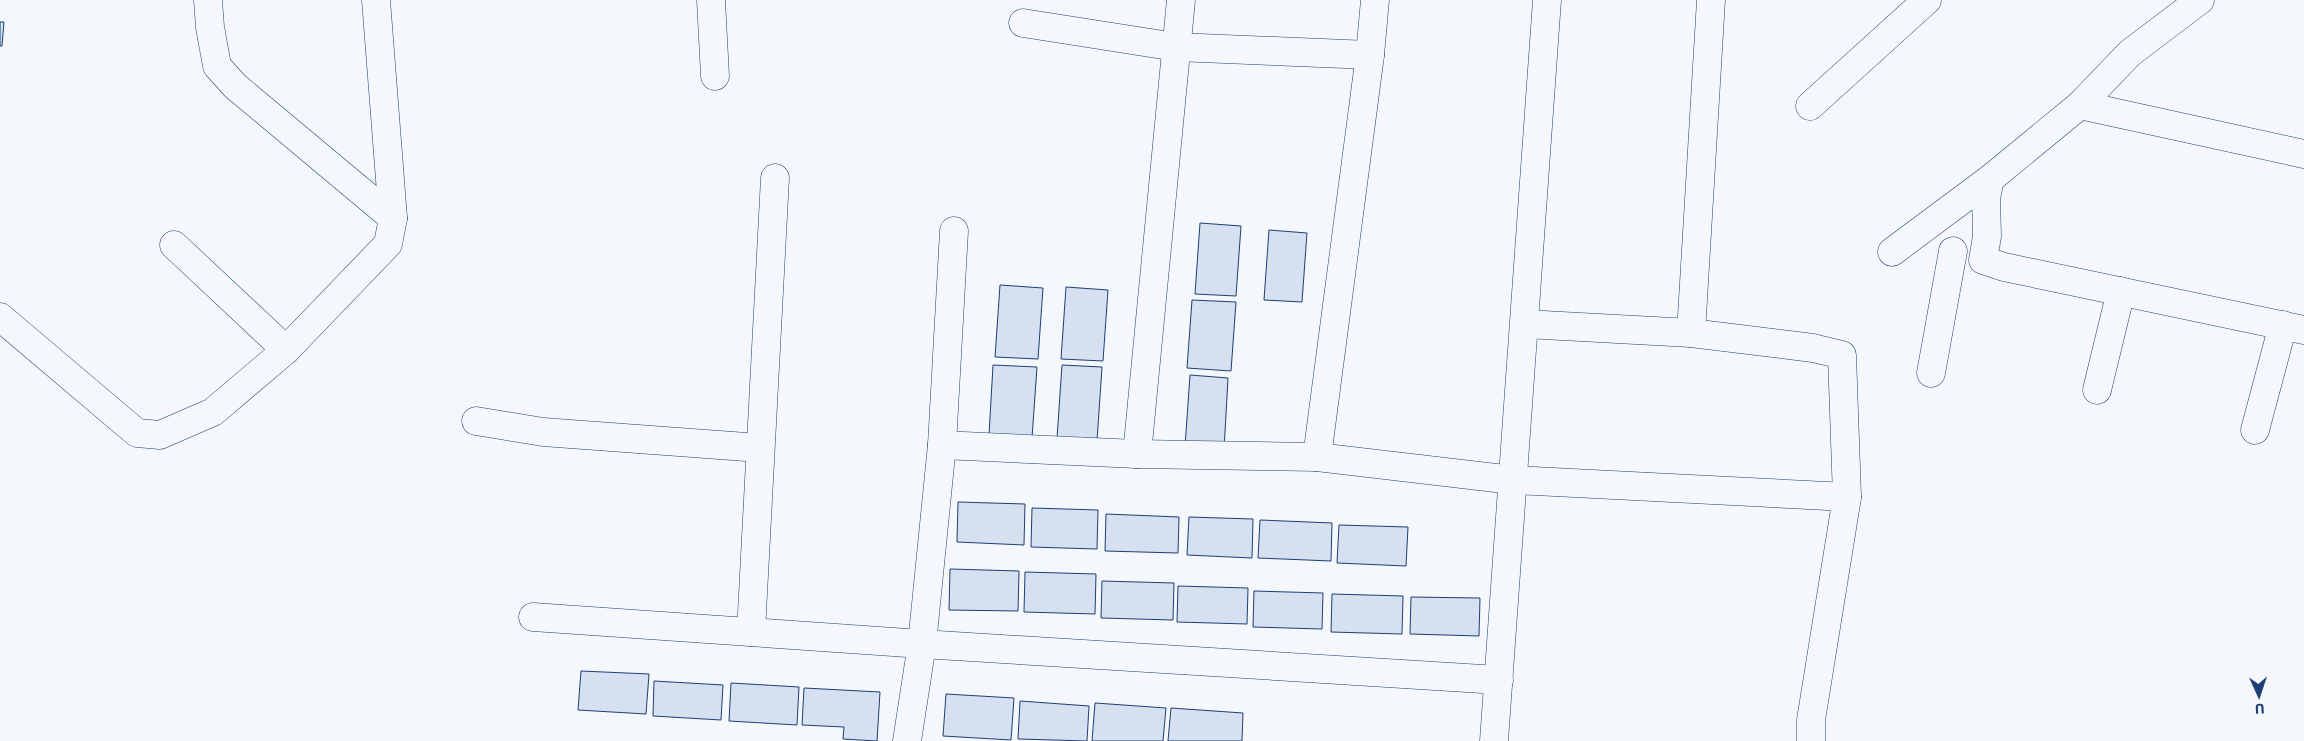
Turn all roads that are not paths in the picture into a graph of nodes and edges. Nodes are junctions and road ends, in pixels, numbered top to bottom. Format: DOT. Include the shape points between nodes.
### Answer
graph roads {
  1 [pos="208,0"];
  2 [pos="376,0"];
  3 [pos="711,0"];
  4 [pos="1181,0"];
  5 [pos="1375,0"];
  6 [pos="1548,0"];
  7 [pos="1711,0"];
  8 [pos="1926,0"];
  9 [pos="2200,0"];
  10 [pos="1023,23"];
  11 [pos="1176,47"];
  12 [pos="1370,55"];
  13 [pos="715,76"];
  14 [pos="2080,105"];
  15 [pos="1810,106"];
  16 [pos="2304,154"];
  17 [pos="775,178"];
  18 [pos="1990,179"];
  19 [pos="394,218"];
  20 [pos="954,231"];
  21 [pos="174,245"];
  22 [pos="1953,252"];
  23 [pos="1983,260"];
  24 [pos="2121,291"];
  25 [pos="0,317"];
  26 [pos="1525,324"];
  27 [pos="2293,328"];
  28 [pos="1691,333"];
  29 [pos="286,350"];
  30 [pos="1931,373"];
  31 [pos="2097,390"];
  32 [pos="476,421"];
  33 [pos="2256,430"];
  34 [pos="942,445"];
  35 [pos="760,448"];
  36 [pos="1137,454"];
  37 [pos="1317,457"];
  38 [pos="1513,480"];
  39 [pos="1847,497"];
  40 [pos="533,617"];
  41 [pos="751,632"];
  42 [pos="922,644"];
  43 [pos="1499,680"];
  44 [pos="907,741"];
  45 [pos="1494,741"];
  46 [pos="1811,741"];
  1 -- 19 [label="street" via="217,66 235,86"];
  2 -- 19 [label="street"];
  3 -- 13 [label="street"];
  4 -- 11 [label="street"];
  5 -- 12 [label="street"];
  6 -- 26 [label="street"];
  7 -- 28 [label="street"];
  8 -- 15 [label="street"];
  9 -- 14 [label="street" via="2130,53"];
  10 -- 11 [label="street"];
  11 -- 12 [label="street"];
  11 -- 36 [label="street"];
  12 -- 37 [label="street"];
  14 -- 16 [label="street"];
  14 -- 18 [label="street"];
  17 -- 35 [label="street"];
  18 -- 22 [label="street" via="1901,246"];
  18 -- 23 [label="street"];
  19 -- 29 [label="street" via="388,244"];
  20 -- 34 [label="street"];
  21 -- 29 [label="street"];
  22 -- 23 [label="street"];
  22 -- 30 [label="street"];
  23 -- 24 [label="street"];
  24 -- 27 [label="street"];
  24 -- 31 [label="street"];
  25 -- 29 [label="street" via="136,433 160,435 213,412"];
  26 -- 28 [label="street"];
  26 -- 38 [label="street"];
  27 -- 33 [label="street"];
  28 -- 39 [label="street" via="1813,348 1842,355"];
  32 -- 35 [label="street" via="543,432"];
  34 -- 36 [label="street"];
  34 -- 42 [label="street"];
  35 -- 41 [label="street"];
  36 -- 37 [label="street"];
  37 -- 38 [label="street"];
  38 -- 39 [label="street"];
  38 -- 43 [label="street"];
  39 -- 46 [label="street" via="1810,720"];
  40 -- 41 [label="street"];
  41 -- 42 [label="street"];
  42 -- 43 [label="street"];
  42 -- 44 [label="street"];
  43 -- 45 [label="street"];
}
